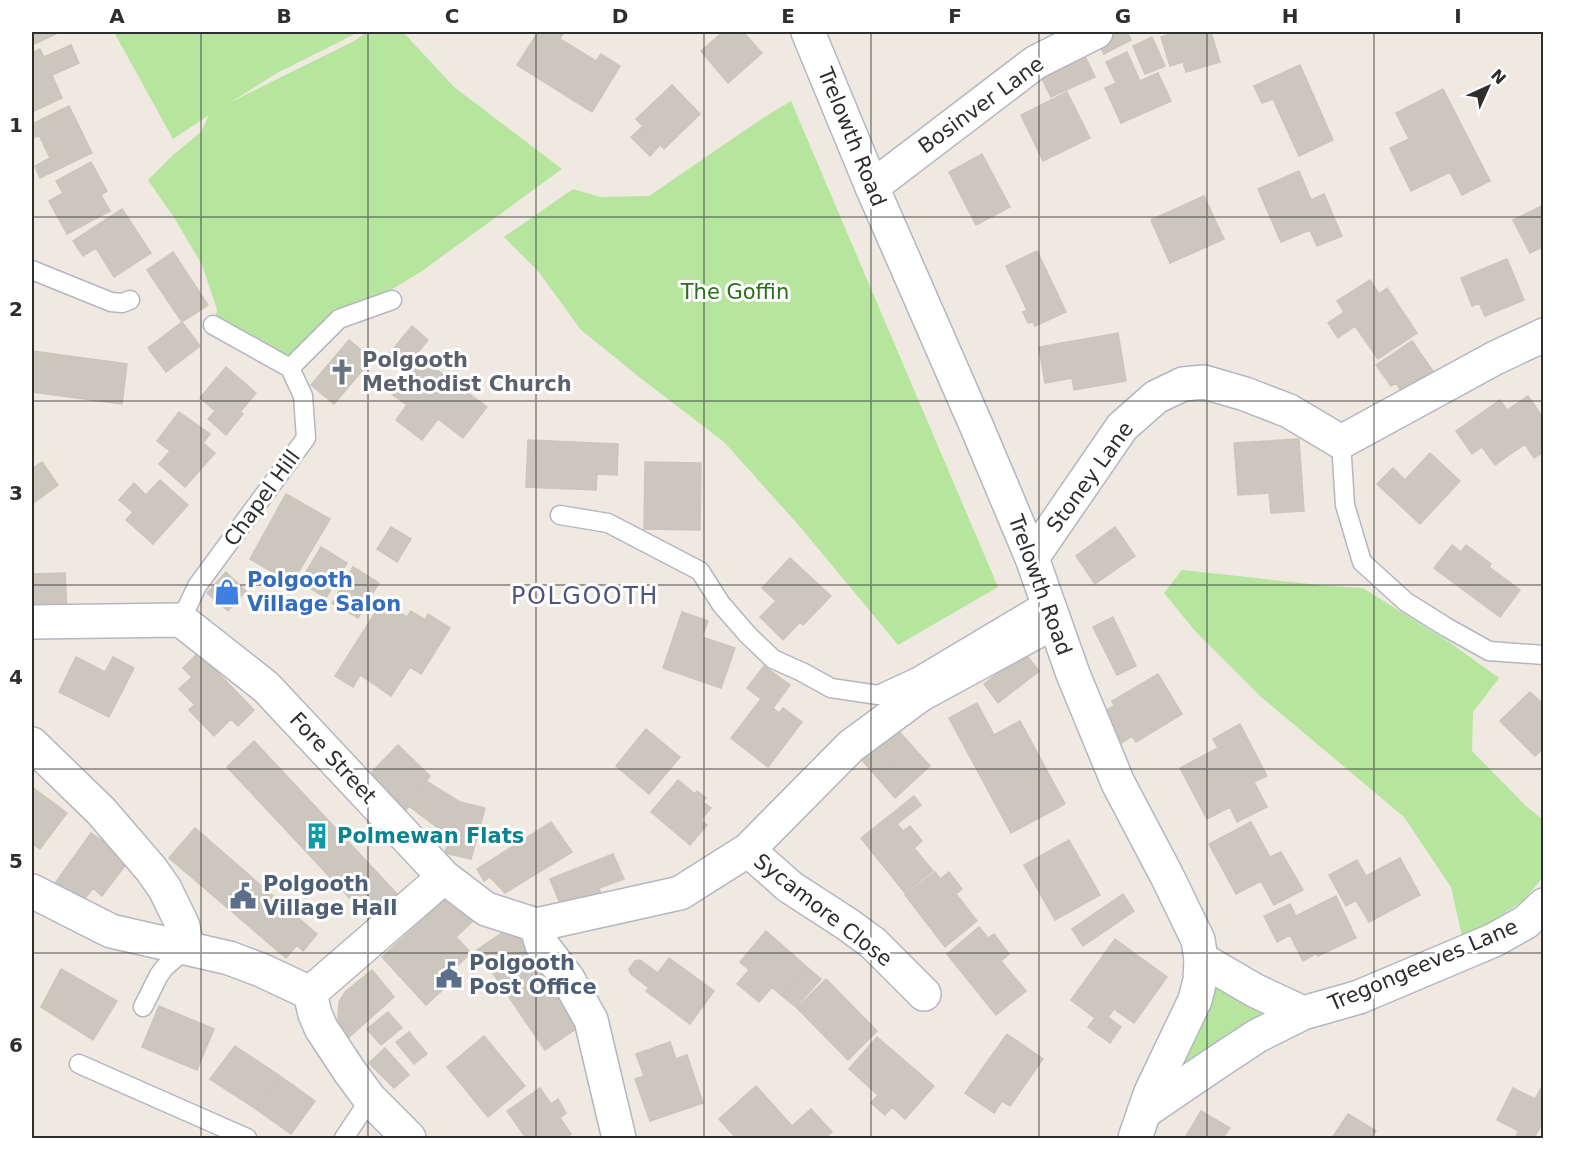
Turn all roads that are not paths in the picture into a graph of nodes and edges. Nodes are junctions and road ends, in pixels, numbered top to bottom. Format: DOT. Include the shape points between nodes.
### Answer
graph roads {
  1 [pos="808,32"];
  2 [pos="1096,32"];
  3 [pos="872,187"];
  4 [pos="32,270"];
  5 [pos="130,300"];
  6 [pos="392,300"];
  7 [pos="213,325"];
  8 [pos="1544,335"];
  9 [pos="290,368"];
  10 [pos="1341,442"];
  11 [pos="560,515"];
  12 [pos="1032,558"];
  13 [pos="1050,611"];
  14 [pos="181,620"];
  15 [pos="32,622"];
  16 [pos="1544,655"];
  17 [pos="32,744"];
  18 [pos="748,850"];
  19 [pos="444,877"];
  20 [pos="32,891"];
  21 [pos="1544,905"];
  22 [pos="536,925"];
  23 [pos="187,948"];
  24 [pos="1201,960"];
  25 [pos="310,993"];
  26 [pos="924,994"];
  27 [pos="143,1007"];
  28 [pos="1303,1013"];
  29 [pos="79,1064"];
  30 [pos="370,1100"];
  31 [pos="1140,1125"];
  32 [pos="247,1138"];
  33 [pos="344,1138"];
  34 [pos="409,1138"];
  35 [pos="619,1138"];
  1 -- 3 [label="street, Trelowth Road"];
  2 -- 3 [label="street, Bosinver Lane" via="1036,62"];
  3 -- 12 [label="street, Trelowth Road"];
  4 -- 5 [label="lane" via="111,302"];
  6 -- 9 [label="lane" via="339,319"];
  7 -- 9 [label="lane"];
  8 -- 10 [label="street"];
  9 -- 14 [label="lane, Chapel Hill" via="303,396 306,438 197,586"];
  10 -- 12 [label="street, Stoney Lane" via="1289,411 1245,394 1204,382 1183,384 1156,397 1122,427"];
  10 -- 16 [label="lane" via="1345,505 1362,562 1406,602 1488,651"];
  11 -- 13 [label="lane" via="608,522 700,571 721,604 772,660 831,688 878,695"];
  12 -- 13 [label="street, Trelowth Road"];
  13 -- 18 [label="street" via="920,695 851,746"];
  13 -- 24 [label="street, Trelowth Road" via="1118,783 1198,940"];
  14 -- 15 [label="street"];
  14 -- 19 [label="street, Fore Street" via="266,687"];
  17 -- 23 [label="street" via="101,811 151,869 183,926"];
  18 -- 22 [label="street" via="680,893"];
  18 -- 26 [label="street, Sycamore Close" via="790,887 873,943"];
  19 -- 22 [label="street, Fore Street" via="486,909"];
  19 -- 25 [label="street"];
  20 -- 23 [label="street" via="111,932"];
  21 -- 28 [label="street, Tregongeeves Lane" via="1526,922 1494,940 1359,997"];
  22 -- 35 [label="street" via="542,945 568,979 591,1020"];
  23 -- 25 [label="street" via="229,958"];
  23 -- 27 [label="lane" via="159,975"];
  24 -- 28 [label="street, Tregongeeves Lane"];
  24 -- 31 [label="street, Trelowth Road" via="1195,1000 1151,1092"];
  25 -- 30 [label="street" via="321,1028"];
  28 -- 31 [label="street" via="1257,1036 1213,1065"];
  29 -- 32 [label="lane"];
  30 -- 33 [label="lane"];
  30 -- 34 [label="street"];
}
